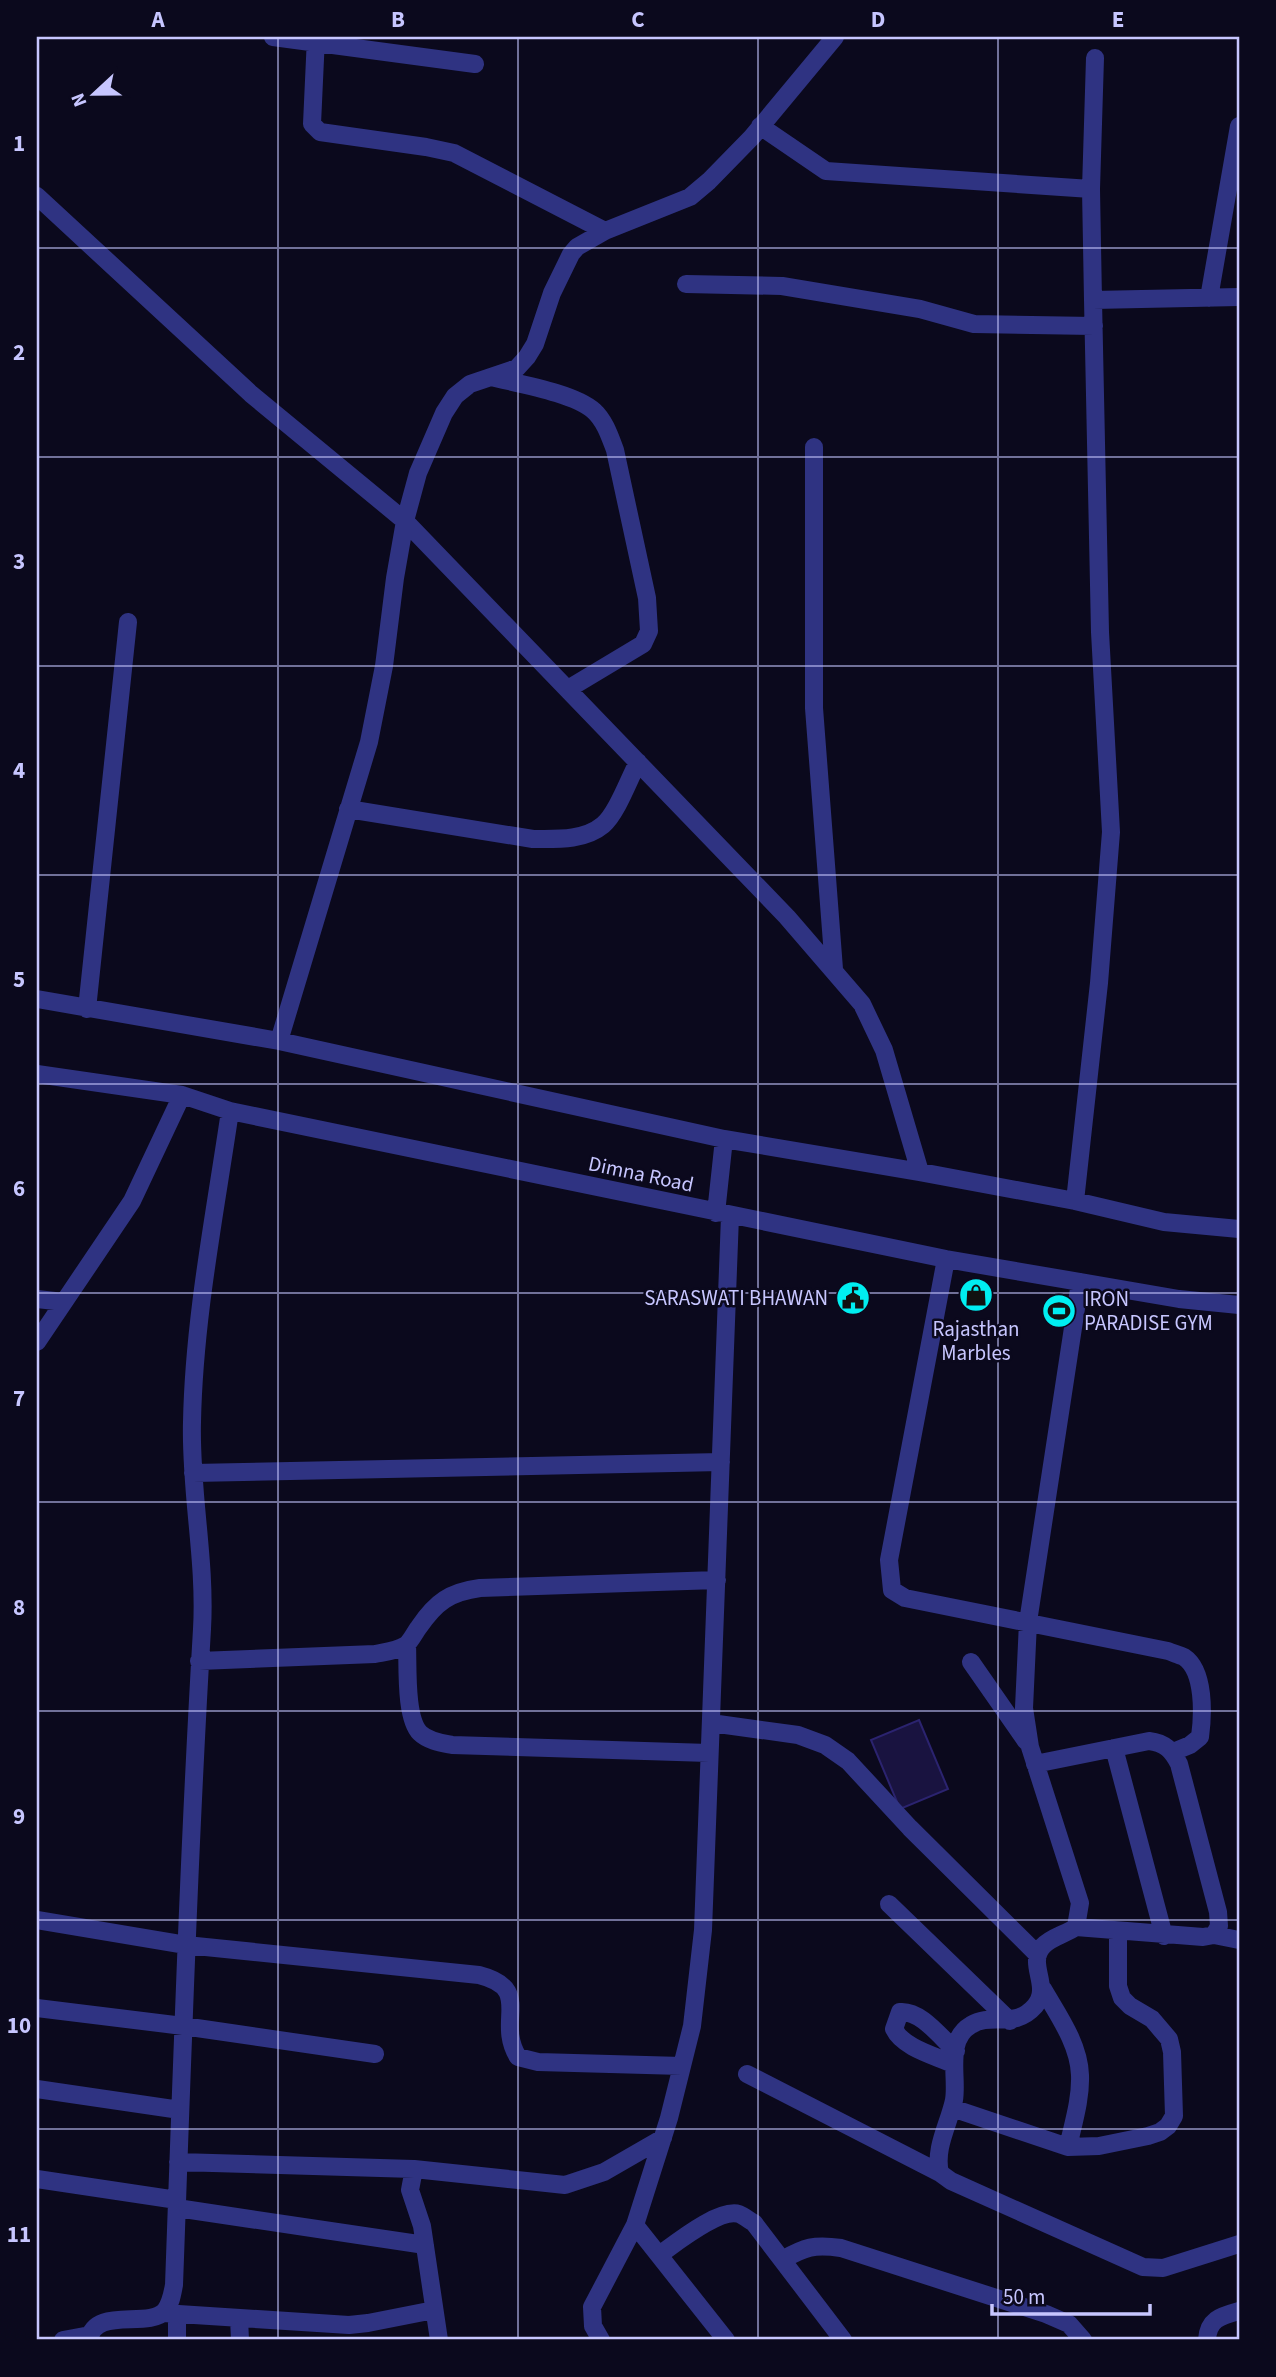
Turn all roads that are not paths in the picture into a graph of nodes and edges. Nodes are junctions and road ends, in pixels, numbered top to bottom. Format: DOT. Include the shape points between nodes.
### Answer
graph roads {
  1 [pos="272,37"];
  2 [pos="835,37"];
  3 [pos="316,39"];
  4 [pos="1095,58"];
  5 [pos="475,64"];
  6 [pos="1239,126"];
  7 [pos="760,127"];
  8 [pos="1091,189"];
  9 [pos="37,196"];
  10 [pos="605,231"];
  11 [pos="686,284"];
  12 [pos="1239,297"];
  13 [pos="1209,298"];
  14 [pos="1093,300"];
  15 [pos="1094,326"];
  16 [pos="491,376"];
  17 [pos="814,447"];
  18 [pos="405,521"];
  19 [pos="128,622"];
  20 [pos="568,689"];
  21 [pos="638,762"];
  22 [pos="348,809"];
  23 [pos="834,970"];
  24 [pos="37,999"];
  25 [pos="87,1009"];
  26 [pos="279,1041"];
  27 [pos="37,1074"];
  28 [pos="182,1095"];
  29 [pos="230,1111"];
  30 [pos="724,1139"];
  31 [pos="920,1172"];
  32 [pos="1074,1201"];
  33 [pos="723,1214"];
  34 [pos="1239,1229"];
  35 [pos="946,1259"];
  36 [pos="1080,1282"];
  37 [pos="37,1299"];
  38 [pos="64,1302"];
  39 [pos="1239,1305"];
  40 [pos="37,1342"];
  41 [pos="721,1462"];
  42 [pos="193,1473"];
  43 [pos="716,1580"];
  44 [pos="1028,1622"];
  45 [pos="408,1644"];
  46 [pos="199,1661"];
  47 [pos="971,1662"];
  48 [pos="711,1723"];
  49 [pos="1114,1748"];
  50 [pos="1173,1752"];
  51 [pos="709,1753"];
  52 [pos="1032,1755"];
  53 [pos="889,1904"];
  54 [pos="37,1920"];
  55 [pos="1076,1927"];
  56 [pos="1118,1932"];
  57 [pos="1214,1935"];
  58 [pos="1164,1936"];
  59 [pos="1239,1940"];
  60 [pos="186,1945"];
  61 [pos="1038,1955"];
  62 [pos="1043,1989"];
  63 [pos="37,2008"];
  64 [pos="1010,2021"];
  65 [pos="183,2026"];
  66 [pos="375,2054"];
  67 [pos="682,2066"];
  68 [pos="747,2074"];
  69 [pos="37,2089"];
  70 [pos="952,2108"];
  71 [pos="180,2110"];
  72 [pos="663,2138"];
  73 [pos="1068,2147"];
  74 [pos="178,2162"];
  75 [pos="414,2169"];
  76 [pos="940,2173"];
  77 [pos="37,2179"];
  78 [pos="177,2204"];
  79 [pos="635,2225"];
  80 [pos="1239,2244"];
  81 [pos="425,2245"];
  82 [pos="659,2255"];
  83 [pos="782,2260"];
  84 [pos="434,2310"];
  85 [pos="1239,2311"];
  86 [pos="170,2314"];
  87 [pos="239,2318"];
  88 [pos="350,2332"];
  89 [pos="89,2337"];
  90 [pos="63,2340"];
  91 [pos="177,2340"];
  92 [pos="240,2340"];
  93 [pos="439,2340"];
  94 [pos="601,2340"];
  95 [pos="726,2340"];
  96 [pos="843,2340"];
  97 [pos="1083,2340"];
  98 [pos="1207,2340"];
  1 -- 3 [label="street"];
  2 -- 7 [label="street"];
  3 -- 5 [label="street"];
  3 -- 10 [label="street" via="312,124 320,132 454,153"];
  4 -- 8 [label="street"];
  6 -- 13 [label="street"];
  7 -- 8 [label="street" via="827,171"];
  7 -- 10 [label="street" via="690,197"];
  8 -- 14 [label="street"];
  9 -- 18 [label="street" via="251,394"];
  10 -- 16 [label="street" via="571,254 527,358 517,368"];
  11 -- 15 [label="street" via="782,286 920,309 974,324"];
  12 -- 13 [label="street"];
  13 -- 14 [label="street"];
  14 -- 15 [label="street"];
  15 -- 32 [label="street" via="1100,632 1111,832"];
  16 -- 18 [label="street" via="470,384 444,413 418,473"];
  16 -- 20 [label="street" via="579,400 596,412 615,450 647,598 649,631 643,645"];
  17 -- 23 [label="street" via="814,708"];
  18 -- 20 [label="street"];
  18 -- 22 [label="street" via="382,679"];
  19 -- 25 [label="street"];
  20 -- 21 [label="street"];
  21 -- 22 [label="street" via="603,825 583,835 533,839"];
  21 -- 23 [label="street"];
  22 -- 26 [label="street"];
  23 -- 31 [label="street" via="862,1004 884,1050"];
  24 -- 25 [label="street"];
  25 -- 26 [label="street"];
  26 -- 30 [label="street"];
  27 -- 28 [label="street, Dimna Road"];
  28 -- 29 [label="street, Dimna Road"];
  28 -- 38 [label="street" via="132,1201"];
  29 -- 33 [label="street, Dimna Road"];
  29 -- 42 [label="street" via="198,1326"];
  30 -- 31 [label="street"];
  30 -- 33 [label="street"];
  31 -- 32 [label="street"];
  32 -- 34 [label="street" via="1164,1222"];
  33 -- 35 [label="street, Dimna Road"];
  33 -- 41 [label="street"];
  35 -- 36 [label="street, Dimna Road"];
  35 -- 44 [label="street" via="890,1560 892,1590 905,1598"];
  36 -- 39 [label="street, Dimna Road"];
  36 -- 44 [label="street"];
  37 -- 38 [label="street"];
  38 -- 40 [label="street"];
  41 -- 42 [label="street"];
  41 -- 43 [label="street"];
  42 -- 46 [label="street" via="201,1545"];
  43 -- 45 [label="street" via="460,1591 430,1611"];
  43 -- 48 [label="street"];
  44 -- 50 [label="street" via="1186,1658 1201,1691 1200,1737"];
  44 -- 52 [label="street" via="1024,1708"];
  45 -- 46 [label="street" via="375,1654"];
  45 -- 51 [label="street" via="413,1718 420,1733 434,1741"];
  46 -- 60 [label="street"];
  47 -- 52 [label="street"];
  48 -- 51 [label="street"];
  48 -- 61 [label="street" via="798,1735 825,1745 848,1761"];
  49 -- 50 [label="street" via="1149,1741 1162,1743"];
  49 -- 52 [label="street"];
  49 -- 58 [label="street"];
  50 -- 57 [label="street" via="1218,1912"];
  51 -- 67 [label="street" via="702,1930 692,2026"];
  52 -- 55 [label="street" via="1080,1903"];
  53 -- 64 [label="street"];
  54 -- 60 [label="street"];
  55 -- 56 [label="street"];
  55 -- 61 [label="street" via="1043,1945"];
  56 -- 58 [label="street"];
  56 -- 73 [label="street" via="1122,1998 1152,2019 1169,2039 1174,2116 1160,2132 1148,2136"];
  57 -- 58 [label="street"];
  57 -- 59 [label="street"];
  60 -- 65 [label="street"];
  60 -- 67 [label="street" via="480,1975 499,1980 508,1990 510,2045 518,2057 538,2062"];
  61 -- 62 [label="street"];
  62 -- 64 [label="street" via="1026,2015"];
  62 -- 73 [label="street" via="1070,2036 1081,2073"];
  63 -- 65 [label="street"];
  64 -- 70 [label="street" via="986,2021 963,2031 954,2057"];
  65 -- 66 [label="street"];
  65 -- 71 [label="street"];
  67 -- 72 [label="street"];
  68 -- 76 [label="street"];
  69 -- 71 [label="street"];
  70 -- 73 [label="street"];
  70 -- 76 [label="street" via="936,2159"];
  71 -- 74 [label="street"];
  72 -- 75 [label="street" via="604,2172 565,2185"];
  72 -- 79 [label="street"];
  74 -- 75 [label="street"];
  74 -- 78 [label="street"];
  75 -- 81 [label="street" via="410,2190"];
  76 -- 80 [label="street" via="1143,2267 1163,2268"];
  77 -- 78 [label="street"];
  78 -- 81 [label="street"];
  78 -- 86 [label="street"];
  79 -- 82 [label="street"];
  79 -- 94 [label="street" via="592,2307 593,2326"];
  81 -- 84 [label="street"];
  82 -- 83 [label="street" via="705,2223 738,2213 754,2223"];
  82 -- 95 [label="street"];
  83 -- 96 [label="street"];
  83 -- 97 [label="street" via="818,2245 841,2248 1046,2314 1069,2324"];
  84 -- 88 [label="street" via="368,2323"];
  84 -- 93 [label="street"];
  85 -- 98 [label="street" via="1213,2320"];
  86 -- 87 [label="street"];
  86 -- 89 [label="street" via="111,2320 96,2326"];
  86 -- 91 [label="street"];
  87 -- 88 [label="street"];
  87 -- 92 [label="street"];
  89 -- 90 [label="street"];
}
